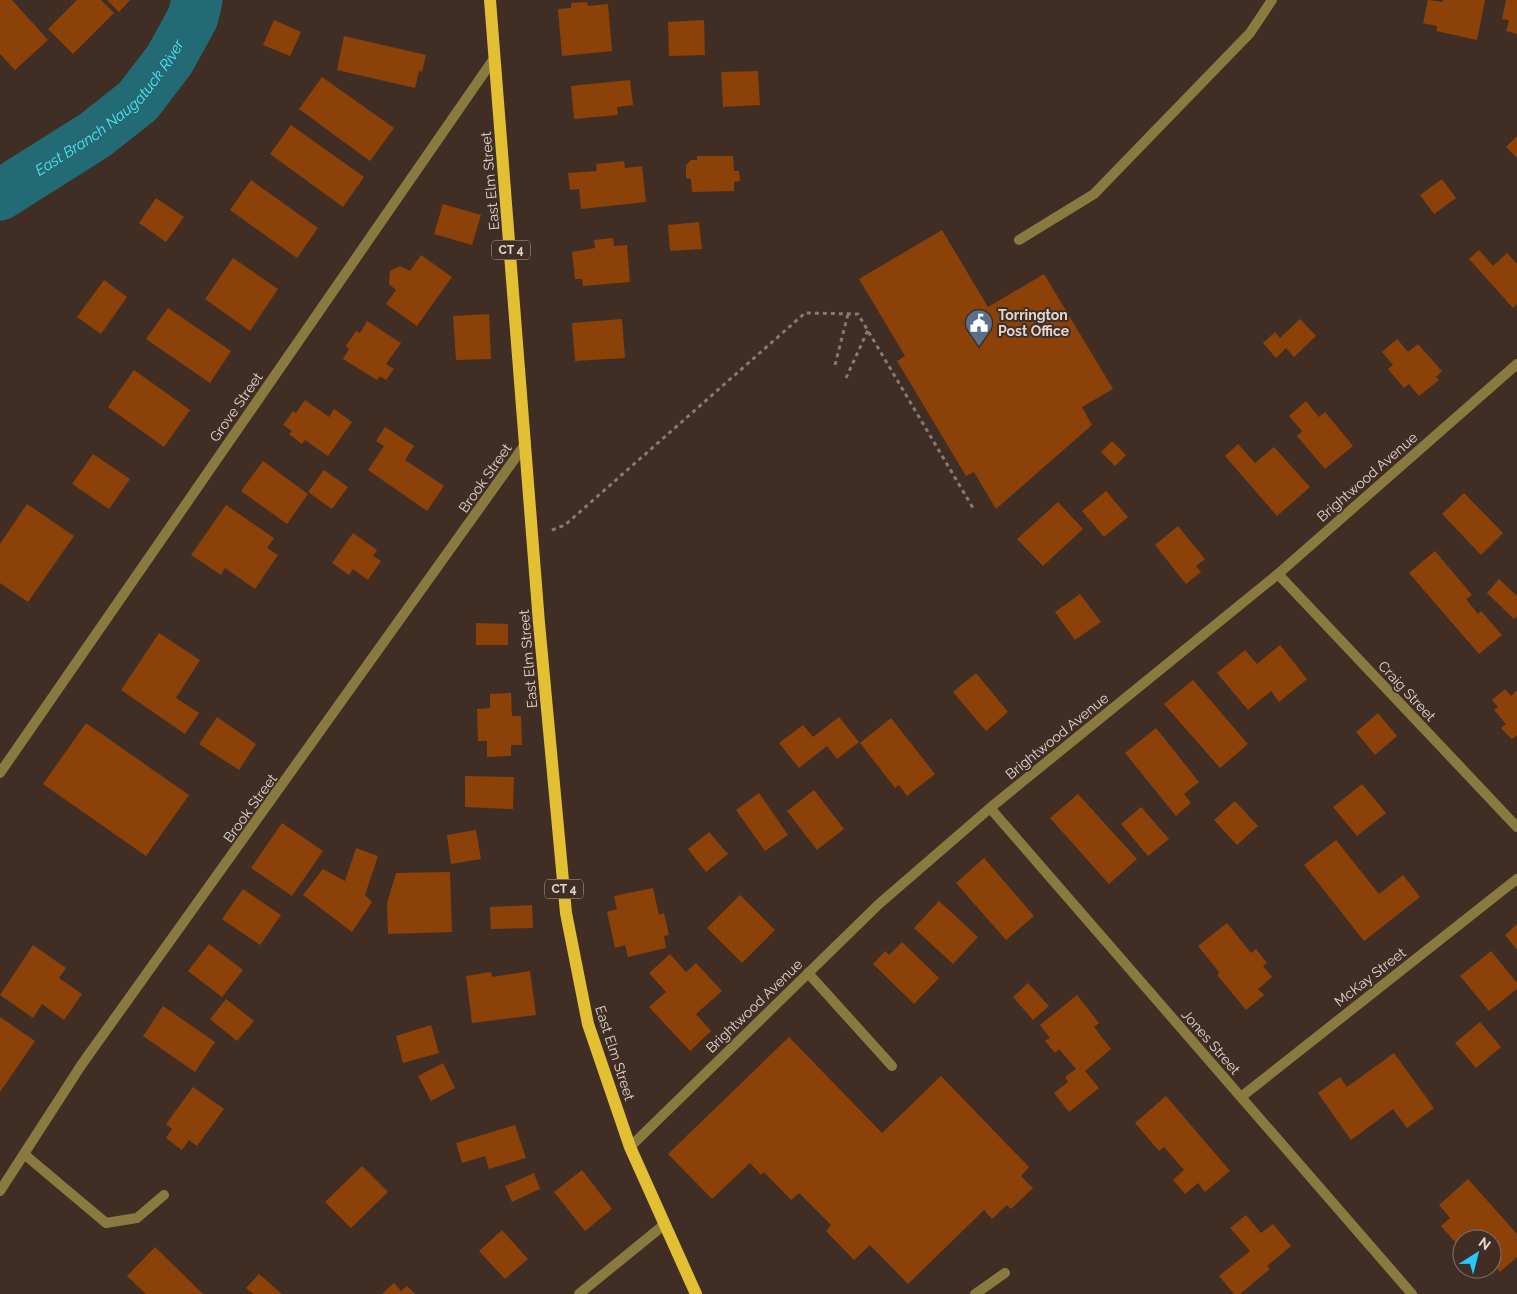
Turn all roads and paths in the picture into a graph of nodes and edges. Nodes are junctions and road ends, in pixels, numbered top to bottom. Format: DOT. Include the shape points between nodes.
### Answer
graph roads {
  1 [pos="490,0"];
  2 [pos="1272,0"];
  3 [pos="495,57"];
  4 [pos="1019,240"];
  5 [pos="848,314"];
  6 [pos="868,330"];
  7 [pos="1517,364"];
  8 [pos="835,365"];
  9 [pos="846,378"];
  10 [pos="526,443"];
  11 [pos="973,508"];
  12 [pos="533,538"];
  13 [pos="1278,574"];
  14 [pos="0,773"];
  15 [pos="990,808"];
  16 [pos="1517,827"];
  17 [pos="1517,879"];
  18 [pos="808,973"];
  19 [pos="892,1066"];
  20 [pos="1241,1097"];
  21 [pos="630,1147"];
  22 [pos="24,1154"];
  23 [pos="0,1192"];
  24 [pos="164,1195"];
  25 [pos="665,1224"];
  26 [pos="1004,1273"];
  27 [pos="579,1294"];
  28 [pos="696,1294"];
  29 [pos="975,1294"];
  30 [pos="1412,1294"];
  1 -- 3 [label="main road, East Elm Street / CT 4"];
  2 -- 4 [label="street" via="1250,33 1094,194"];
  3 -- 10 [label="main road, East Elm Street / CT 4"];
  3 -- 14 [label="street, Grove Street"];
  5 -- 6 [label="path" via="858,314"];
  5 -- 8 [label="path"];
  5 -- 12 [label="path" via="806,313 565,525"];
  6 -- 9 [label="path"];
  6 -- 11 [label="path"];
  7 -- 13 [label="street, Brightwood Avenue"];
  10 -- 12 [label="main road, East Elm Street / CT 4"];
  10 -- 22 [label="street, Brook Street" via="82,1064"];
  12 -- 21 [label="main road, East Elm Street / CT 4" via="566,913 588,1024"];
  13 -- 15 [label="street, Brightwood Avenue"];
  13 -- 16 [label="street, Craig Street"];
  15 -- 18 [label="street, Brightwood Avenue" via="879,904"];
  15 -- 20 [label="street, Jones Street"];
  17 -- 20 [label="street, McKay Street"];
  18 -- 19 [label="street"];
  18 -- 21 [label="street, Brightwood Avenue"];
  20 -- 30 [label="street, Jones Street"];
  21 -- 25 [label="main road, East Elm Street / CT 4"];
  22 -- 23 [label="street, Brook Street"];
  22 -- 24 [label="street" via="106,1223 137,1218"];
  25 -- 27 [label="street"];
  25 -- 28 [label="main road, East Elm Street / CT 4"];
  26 -- 29 [label="street"];
}
